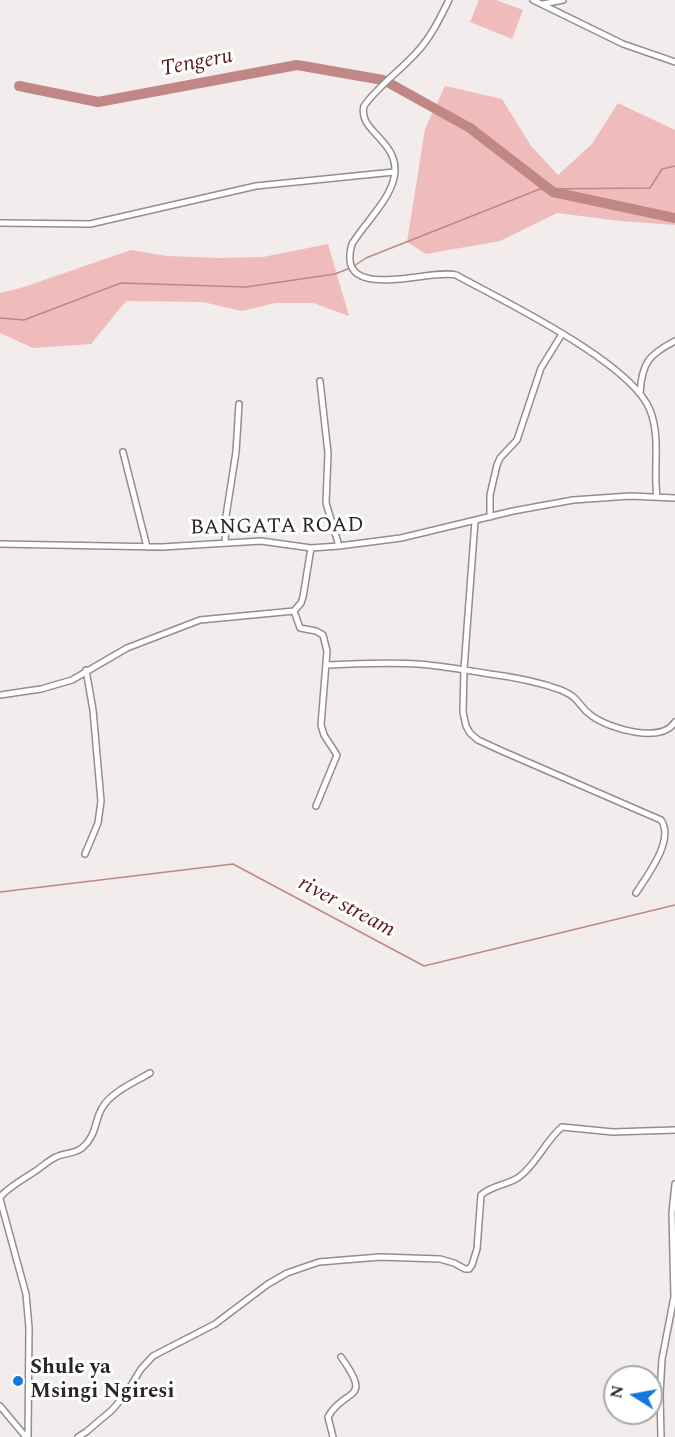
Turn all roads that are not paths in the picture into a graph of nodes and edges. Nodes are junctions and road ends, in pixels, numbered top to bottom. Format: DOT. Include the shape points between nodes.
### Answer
graph roads {
  1 [pos="448,0"];
  2 [pos="533,0"];
  3 [pos="563,0"];
  4 [pos="541,4"];
  5 [pos="675,62"];
  6 [pos="394,172"];
  7 [pos="0,223"];
  8 [pos="561,334"];
  9 [pos="675,341"];
  10 [pos="320,381"];
  11 [pos="640,393"];
  12 [pos="239,404"];
  13 [pos="123,452"];
  14 [pos="657,497"];
  15 [pos="675,498"];
  16 [pos="490,518"];
  17 [pos="475,521"];
  18 [pos="225,543"];
  19 [pos="0,544"];
  20 [pos="147,546"];
  21 [pos="339,546"];
  22 [pos="311,548"];
  23 [pos="294,611"];
  24 [pos="326,665"];
  25 [pos="464,669"];
  26 [pos="86,670"];
  27 [pos="0,695"];
  28 [pos="675,722"];
  29 [pos="316,806"];
  30 [pos="85,854"];
  31 [pos="636,893"];
  32 [pos="150,1073"];
  33 [pos="675,1130"];
  34 [pos="675,1185"];
  35 [pos="0,1198"];
  36 [pos="675,1271"];
  37 [pos="341,1357"];
  38 [pos="0,1406"];
  39 [pos="27,1437"];
  40 [pos="78,1437"];
  41 [pos="333,1437"];
  42 [pos="660,1437"];
  1 -- 6 [label="street" via="434,30 416,54 364,106 364,120 392,154"];
  2 -- 4 [label="street"];
  3 -- 4 [label="street"];
  4 -- 5 [label="street" via="629,46"];
  6 -- 7 [label="street" via="256,186 90,224"];
  6 -- 8 [label="street" via="389,189 352,244 350,261 357,275 378,281 456,275"];
  8 -- 11 [label="street" via="616,371"];
  8 -- 16 [label="street" via="546,357 517,440 497,465 490,495"];
  9 -- 11 [label="street" via="648,359"];
  10 -- 21 [label="street" via="328,453 326,504"];
  11 -- 14 [label="street" via="656,433"];
  12 -- 18 [label="street"];
  13 -- 20 [label="street"];
  14 -- 15 [label="street, BANGATA ROAD"];
  14 -- 16 [label="street, BANGATA ROAD" via="588,498"];
  16 -- 17 [label="street, BANGATA ROAD"];
  17 -- 21 [label="street, BANGATA ROAD" via="401,538"];
  17 -- 25 [label="street"];
  18 -- 20 [label="street, BANGATA ROAD"];
  18 -- 22 [label="street, BANGATA ROAD" via="261,541"];
  19 -- 20 [label="street, BANGATA ROAD"];
  21 -- 22 [label="street, BANGATA ROAD"];
  22 -- 23 [label="street" via="303,597"];
  23 -- 24 [label="street" via="300,628 323,635"];
  23 -- 26 [label="street" via="206,618 127,648"];
  24 -- 25 [label="street" via="416,664"];
  24 -- 29 [label="street" via="321,725 337,755"];
  25 -- 28 [label="street" via="563,691 578,699 586,712 616,728 664,733"];
  25 -- 31 [label="street" via="464,719 478,740 653,816 664,825 664,845"];
  26 -- 27 [label="street" via="72,680"];
  26 -- 30 [label="street" via="101,801 98,823"];
  32 -- 35 [label="street" via="108,1100 81,1149 51,1159 18,1180"];
  33 -- 40 [label="street" via="613,1132 562,1127 519,1177 481,1195 477,1249 469,1269 440,1259 380,1257 319,1262 287,1273 215,1324 153,1356 112,1410"];
  34 -- 36 [label="street"];
  35 -- 39 [label="street" via="26,1294"];
  36 -- 42 [label="street" via="660,1379"];
  37 -- 41 [label="street" via="353,1375 355,1389 328,1417"];
  38 -- 39 [label="street"];
}
